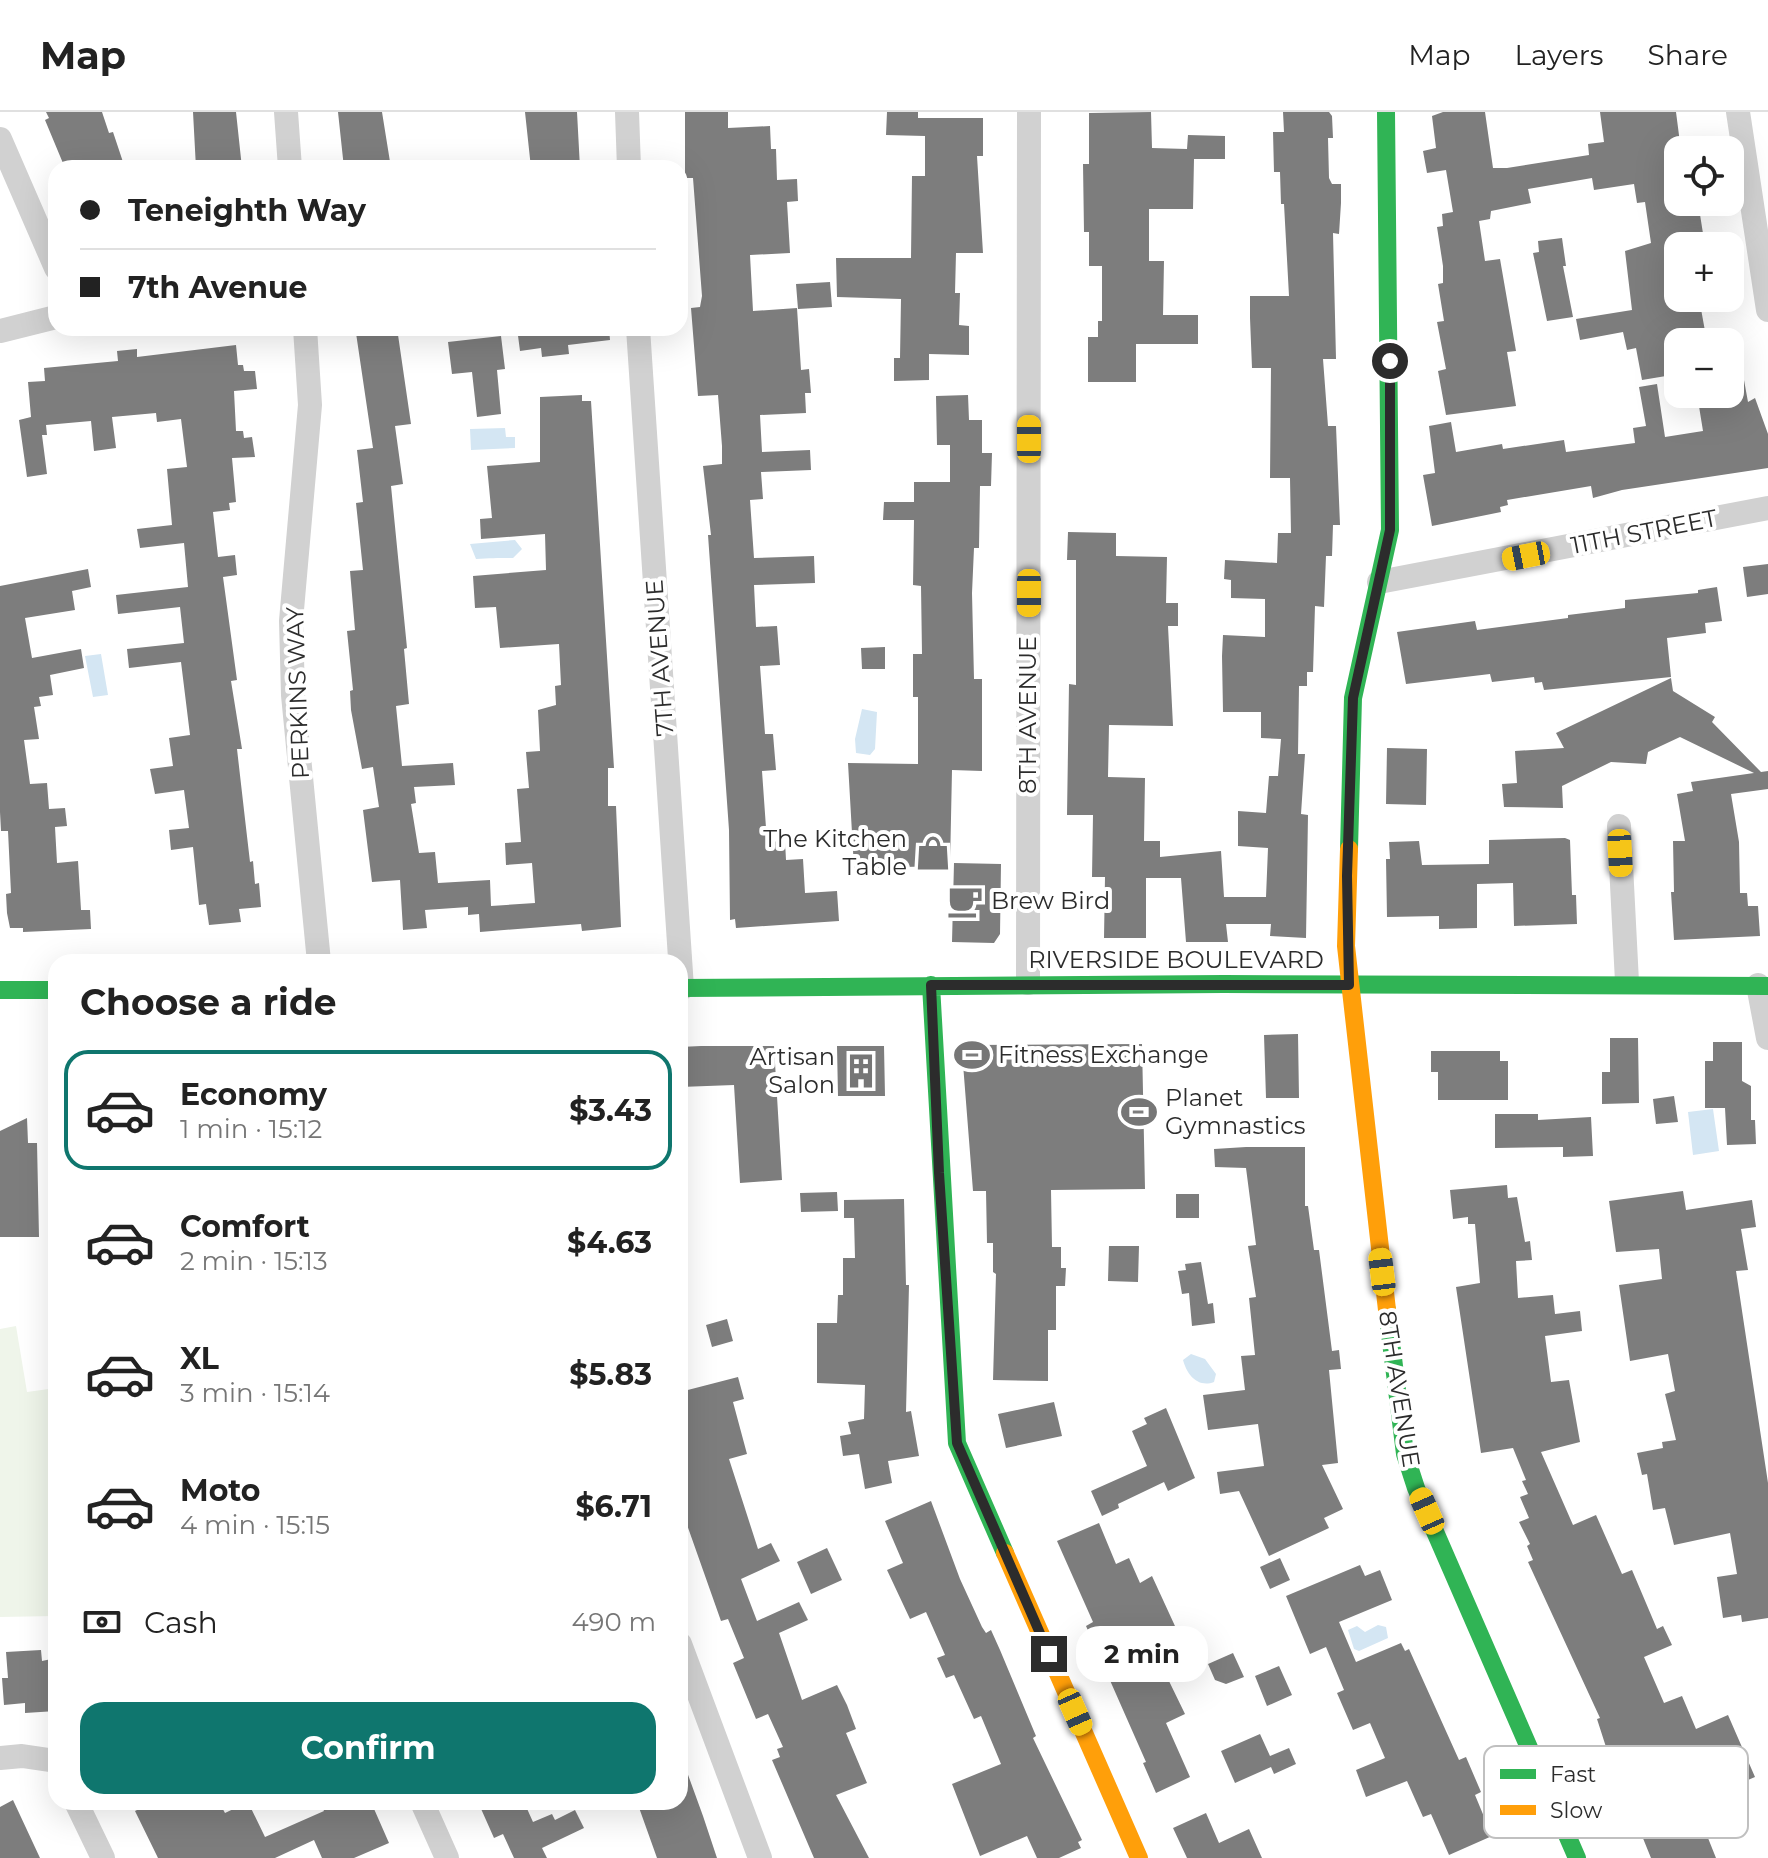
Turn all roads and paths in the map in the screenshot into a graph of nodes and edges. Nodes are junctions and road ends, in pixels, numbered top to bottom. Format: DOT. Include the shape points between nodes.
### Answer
graph roads {
  1 [pos="286,112"];
  2 [pos="627,112"];
  3 [pos="1029,112"];
  4 [pos="1386,112"];
  5 [pos="1738,112"];
  6 [pos="0,139"];
  7 [pos="289,160"];
  8 [pos="629,160"];
  9 [pos="48,250"];
  10 [pos="1768,310"];
  11 [pos="48,319"];
  12 [pos="0,331"];
  13 [pos="306,336"];
  14 [pos="639,336"];
  15 [pos="1768,508"];
  16 [pos="1379,582"];
  17 [pos="1619,826"];
  18 [pos="318,954"];
  19 [pos="679,954"];
  20 [pos="1627,982"];
  21 [pos="1028,983"];
  22 [pos="931,985"];
  23 [pos="1349,985"];
  24 [pos="1763,986"];
  25 [pos="688,988"];
  26 [pos="0,990"];
  27 [pos="48,990"];
  28 [pos="1768,1038"];
  29 [pos="688,1665"];
  30 [pos="1529,1746"];
  31 [pos="0,1758"];
  32 [pos="48,1760"];
  33 [pos="80,1810"];
  34 [pos="426,1810"];
  35 [pos="1568,1838"];
  36 [pos="103,1858"];
  37 [pos="447,1858"];
  38 [pos="760,1858"];
  39 [pos="1139,1858"];
  40 [pos="1577,1858"];
  1 -- 7 [label="street"];
  2 -- 8 [label="street"];
  3 -- 21 [label="street, 8TH AVENUE"];
  4 -- 16 [label="street, 8TH AVENUE" via="1392,485"];
  5 -- 10 [label="street"];
  6 -- 9 [label="street"];
  11 -- 12 [label="street"];
  13 -- 18 [label="street, PERKINS WAY" via="310,405 291,621 292,680"];
  14 -- 19 [label="street, 7TH AVENUE"];
  15 -- 16 [label="street, 11TH STREET"];
  16 -- 23 [label="street, 8TH AVENUE" via="1353,698"];
  17 -- 20 [label="street"];
  20 -- 23 [label="street, RIVERSIDE BOULEVARD"];
  20 -- 24 [label="street, RIVERSIDE BOULEVARD"];
  21 -- 22 [label="street, RIVERSIDE BOULEVARD"];
  21 -- 23 [label="street, RIVERSIDE BOULEVARD"];
  22 -- 25 [label="street, RIVERSIDE BOULEVARD"];
  22 -- 39 [label="street" via="957,1443"];
  23 -- 30 [label="street, 8TH AVENUE" via="1409,1470"];
  24 -- 28 [label="street"];
  26 -- 27 [label="street"];
  29 -- 38 [label="street"];
  31 -- 32 [label="street"];
  33 -- 36 [label="street"];
  34 -- 37 [label="street"];
  35 -- 40 [label="street, 8TH AVENUE"];
}
